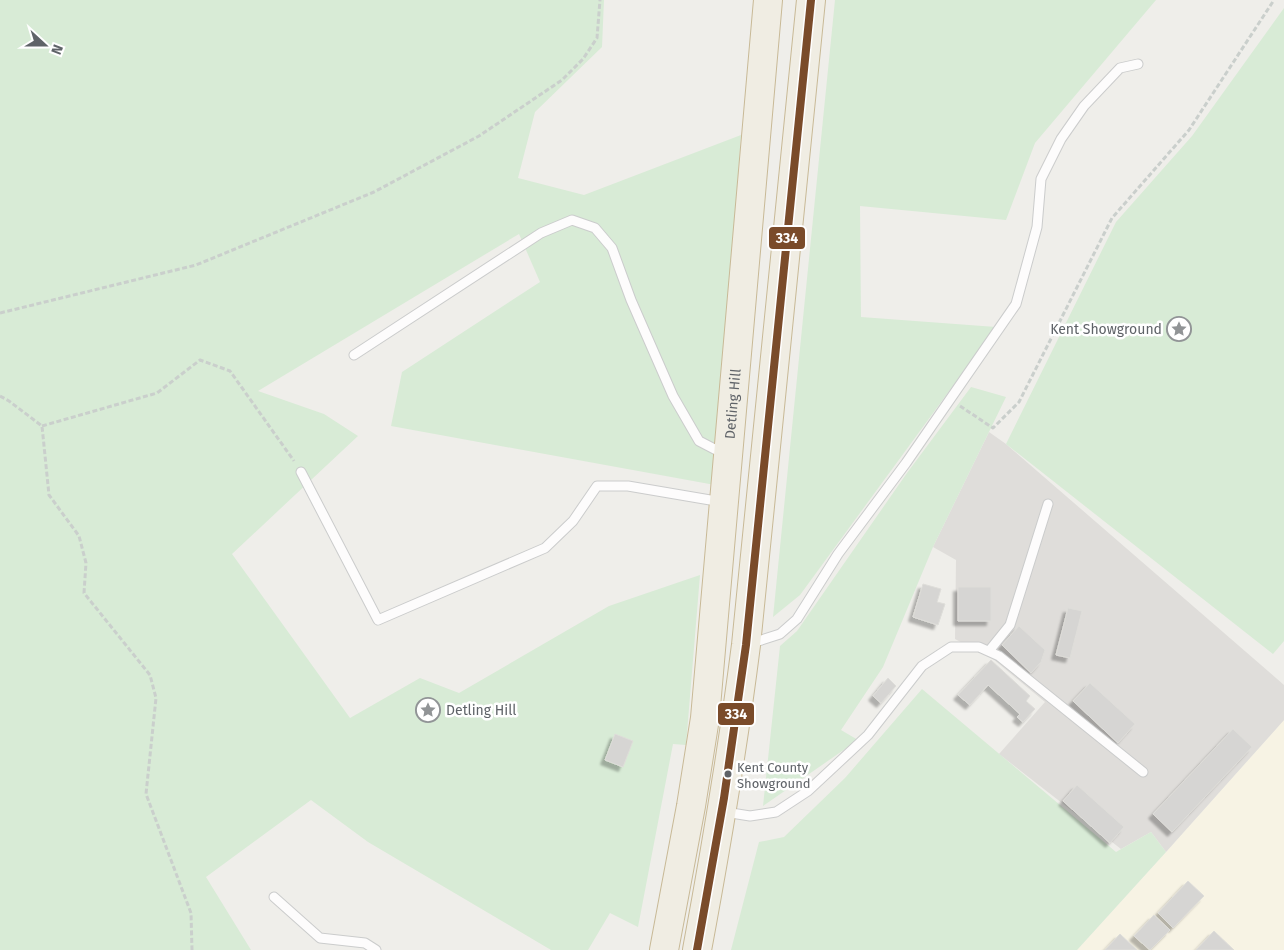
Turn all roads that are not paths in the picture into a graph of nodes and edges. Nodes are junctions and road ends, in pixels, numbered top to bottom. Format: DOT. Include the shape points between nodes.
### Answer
graph roads {
  1 [pos="768,0"];
  2 [pos="811,0"];
  3 [pos="1138,64"];
  4 [pos="354,355"];
  5 [pos="729,456"];
  6 [pos="301,472"];
  7 [pos="725,502"];
  8 [pos="1048,504"];
  9 [pos="746,645"];
  10 [pos="989,652"];
  11 [pos="1143,772"];
  12 [pos="723,811"];
  13 [pos="274,897"];
  14 [pos="376,950"];
  15 [pos="664,950"];
  16 [pos="697,950"];
  1 -- 5 [label="highway, Detling Hill"];
  2 -- 9 [label="highway"];
  3 -- 9 [label="lane" via="1120,68 1084,106 1061,139 1041,179 1037,226 1016,304 838,554 797,619 780,634"];
  4 -- 5 [label="lane" via="541,233 572,220 595,228 612,248 631,300 699,441"];
  5 -- 7 [label="highway, Detling Hill"];
  6 -- 7 [label="lane" via="378,620 545,548 574,521 597,486 628,486"];
  7 -- 15 [label="highway, Detling Hill" via="705,718"];
  8 -- 10 [label="lane" via="1010,625"];
  9 -- 12 [label="highway"];
  10 -- 11 [label="lane" via="999,656"];
  10 -- 12 [label="lane" via="979,647 952,646 922,666 868,735 808,791 776,812 750,816"];
  12 -- 16 [label="highway"];
  13 -- 14 [label="lane" via="320,938 365,943"];
}
